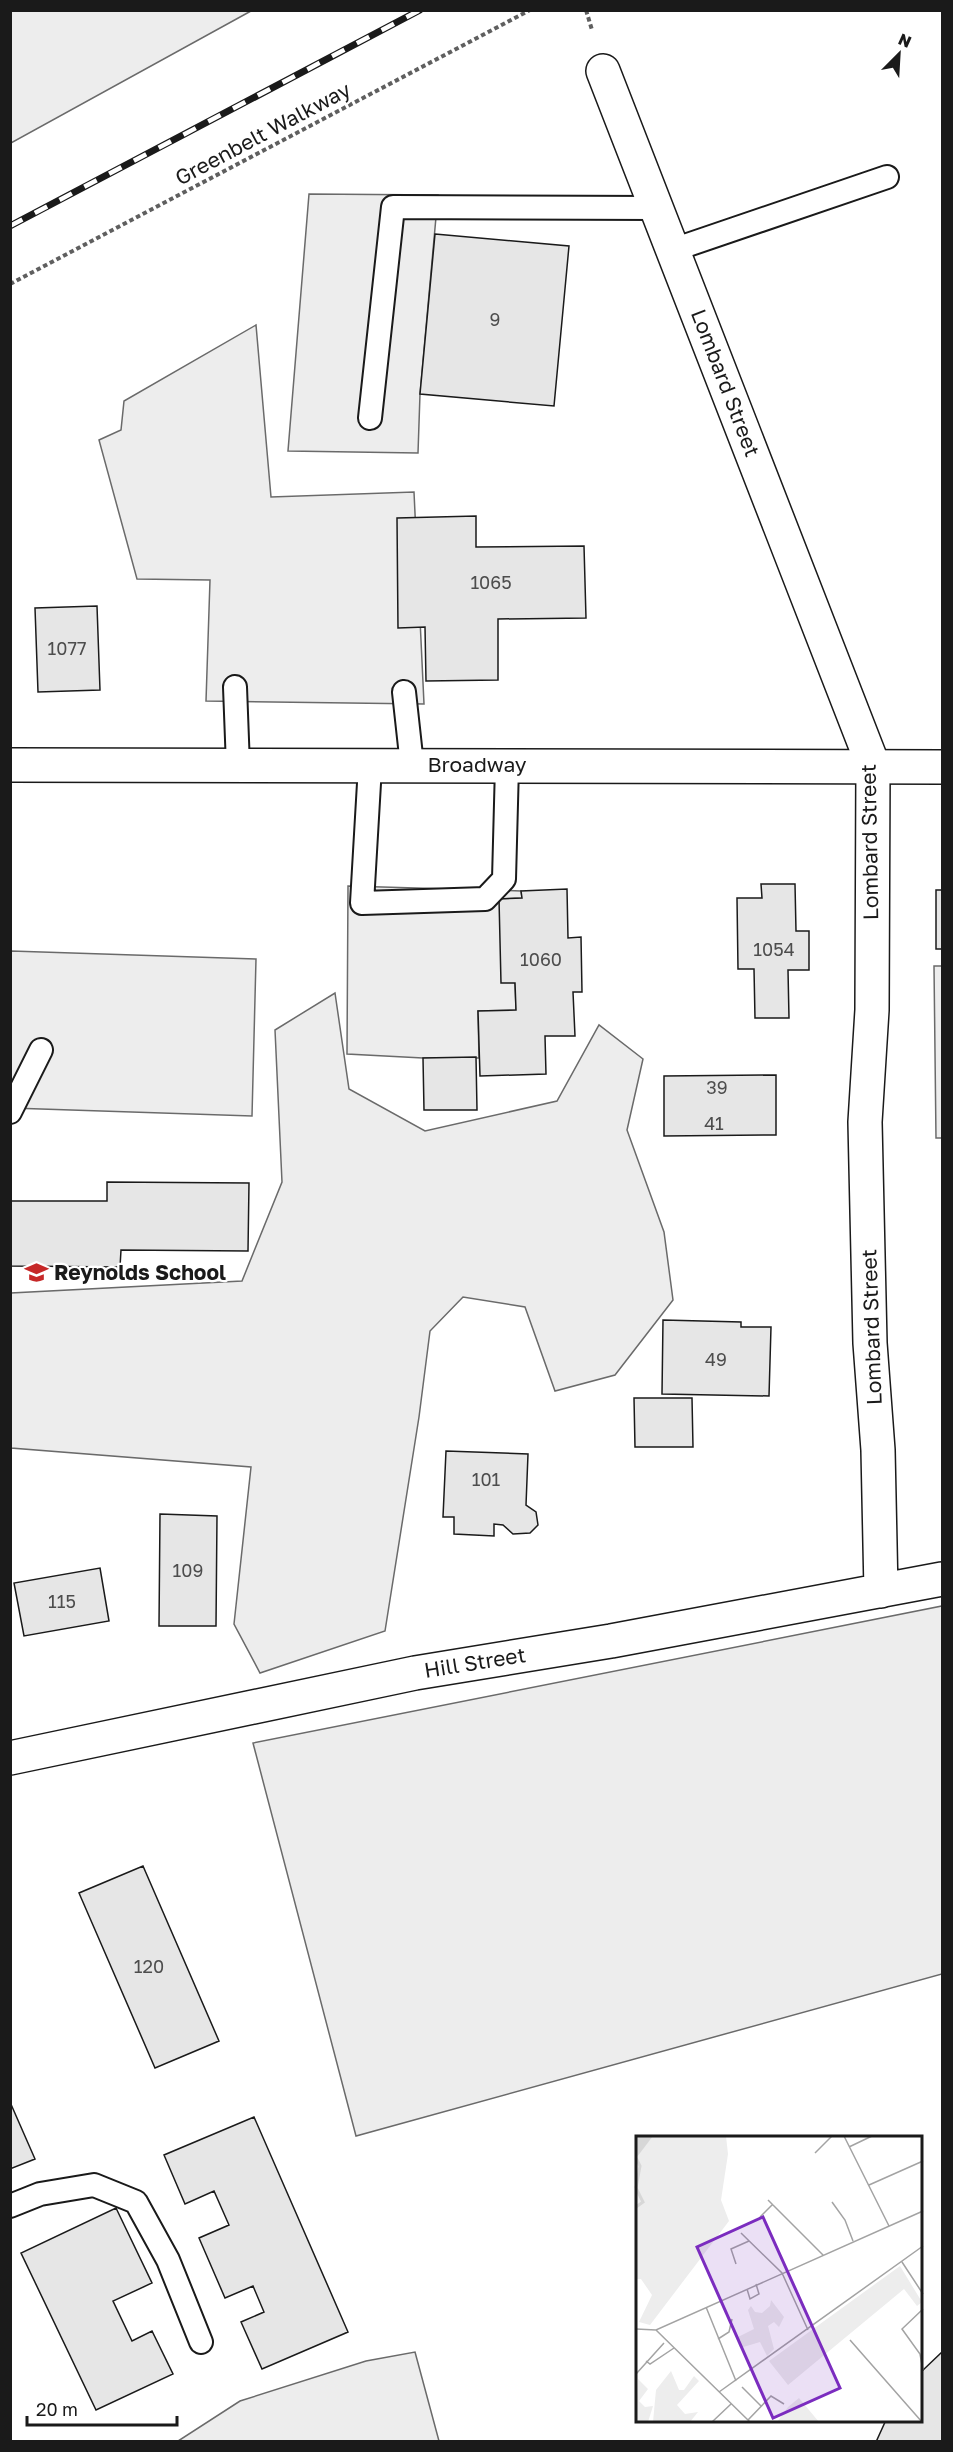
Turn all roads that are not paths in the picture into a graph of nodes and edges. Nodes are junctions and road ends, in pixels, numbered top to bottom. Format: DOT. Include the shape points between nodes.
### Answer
graph roads {
  1 [pos="603,71"];
  2 [pos="887,177"];
  3 [pos="657,208"];
  4 [pos="673,250"];
  5 [pos="370,418"];
  6 [pos="235,687"];
  7 [pos="404,692"];
  8 [pos="10,765"];
  9 [pos="412,765"];
  10 [pos="873,765"];
  11 [pos="237,766"];
  12 [pos="370,766"];
  13 [pos="507,766"];
  14 [pos="942,767"];
  15 [pos="41,1050"];
  16 [pos="10,1112"];
  17 [pos="942,1579"];
  18 [pos="881,1591"];
  19 [pos="10,1758"];
  20 [pos="10,2206"];
  21 [pos="201,2342"];
  1 -- 3 [label="street, Lombard Street"];
  2 -- 4 [label="lane"];
  3 -- 4 [label="street, Lombard Street"];
  3 -- 5 [label="lane" via="393,207"];
  4 -- 10 [label="street, Lombard Street"];
  6 -- 11 [label="lane"];
  7 -- 9 [label="lane"];
  8 -- 11 [label="street, Broadway"];
  9 -- 12 [label="street, Broadway"];
  9 -- 13 [label="street, Broadway"];
  10 -- 13 [label="street, Broadway"];
  10 -- 14 [label="street, Broadway"];
  10 -- 18 [label="street, Lombard Street" via="872,1010 865,1122"];
  11 -- 12 [label="street, Broadway"];
  12 -- 13 [label="lane" via="362,903 485,899 504,879"];
  15 -- 16 [label="lane"];
  17 -- 18 [label="street, Hill Street"];
  18 -- 19 [label="street, Hill Street" via="415,1673"];
  20 -- 21 [label="lane" via="40,2194 94,2185 136,2202 168,2260"];
}
